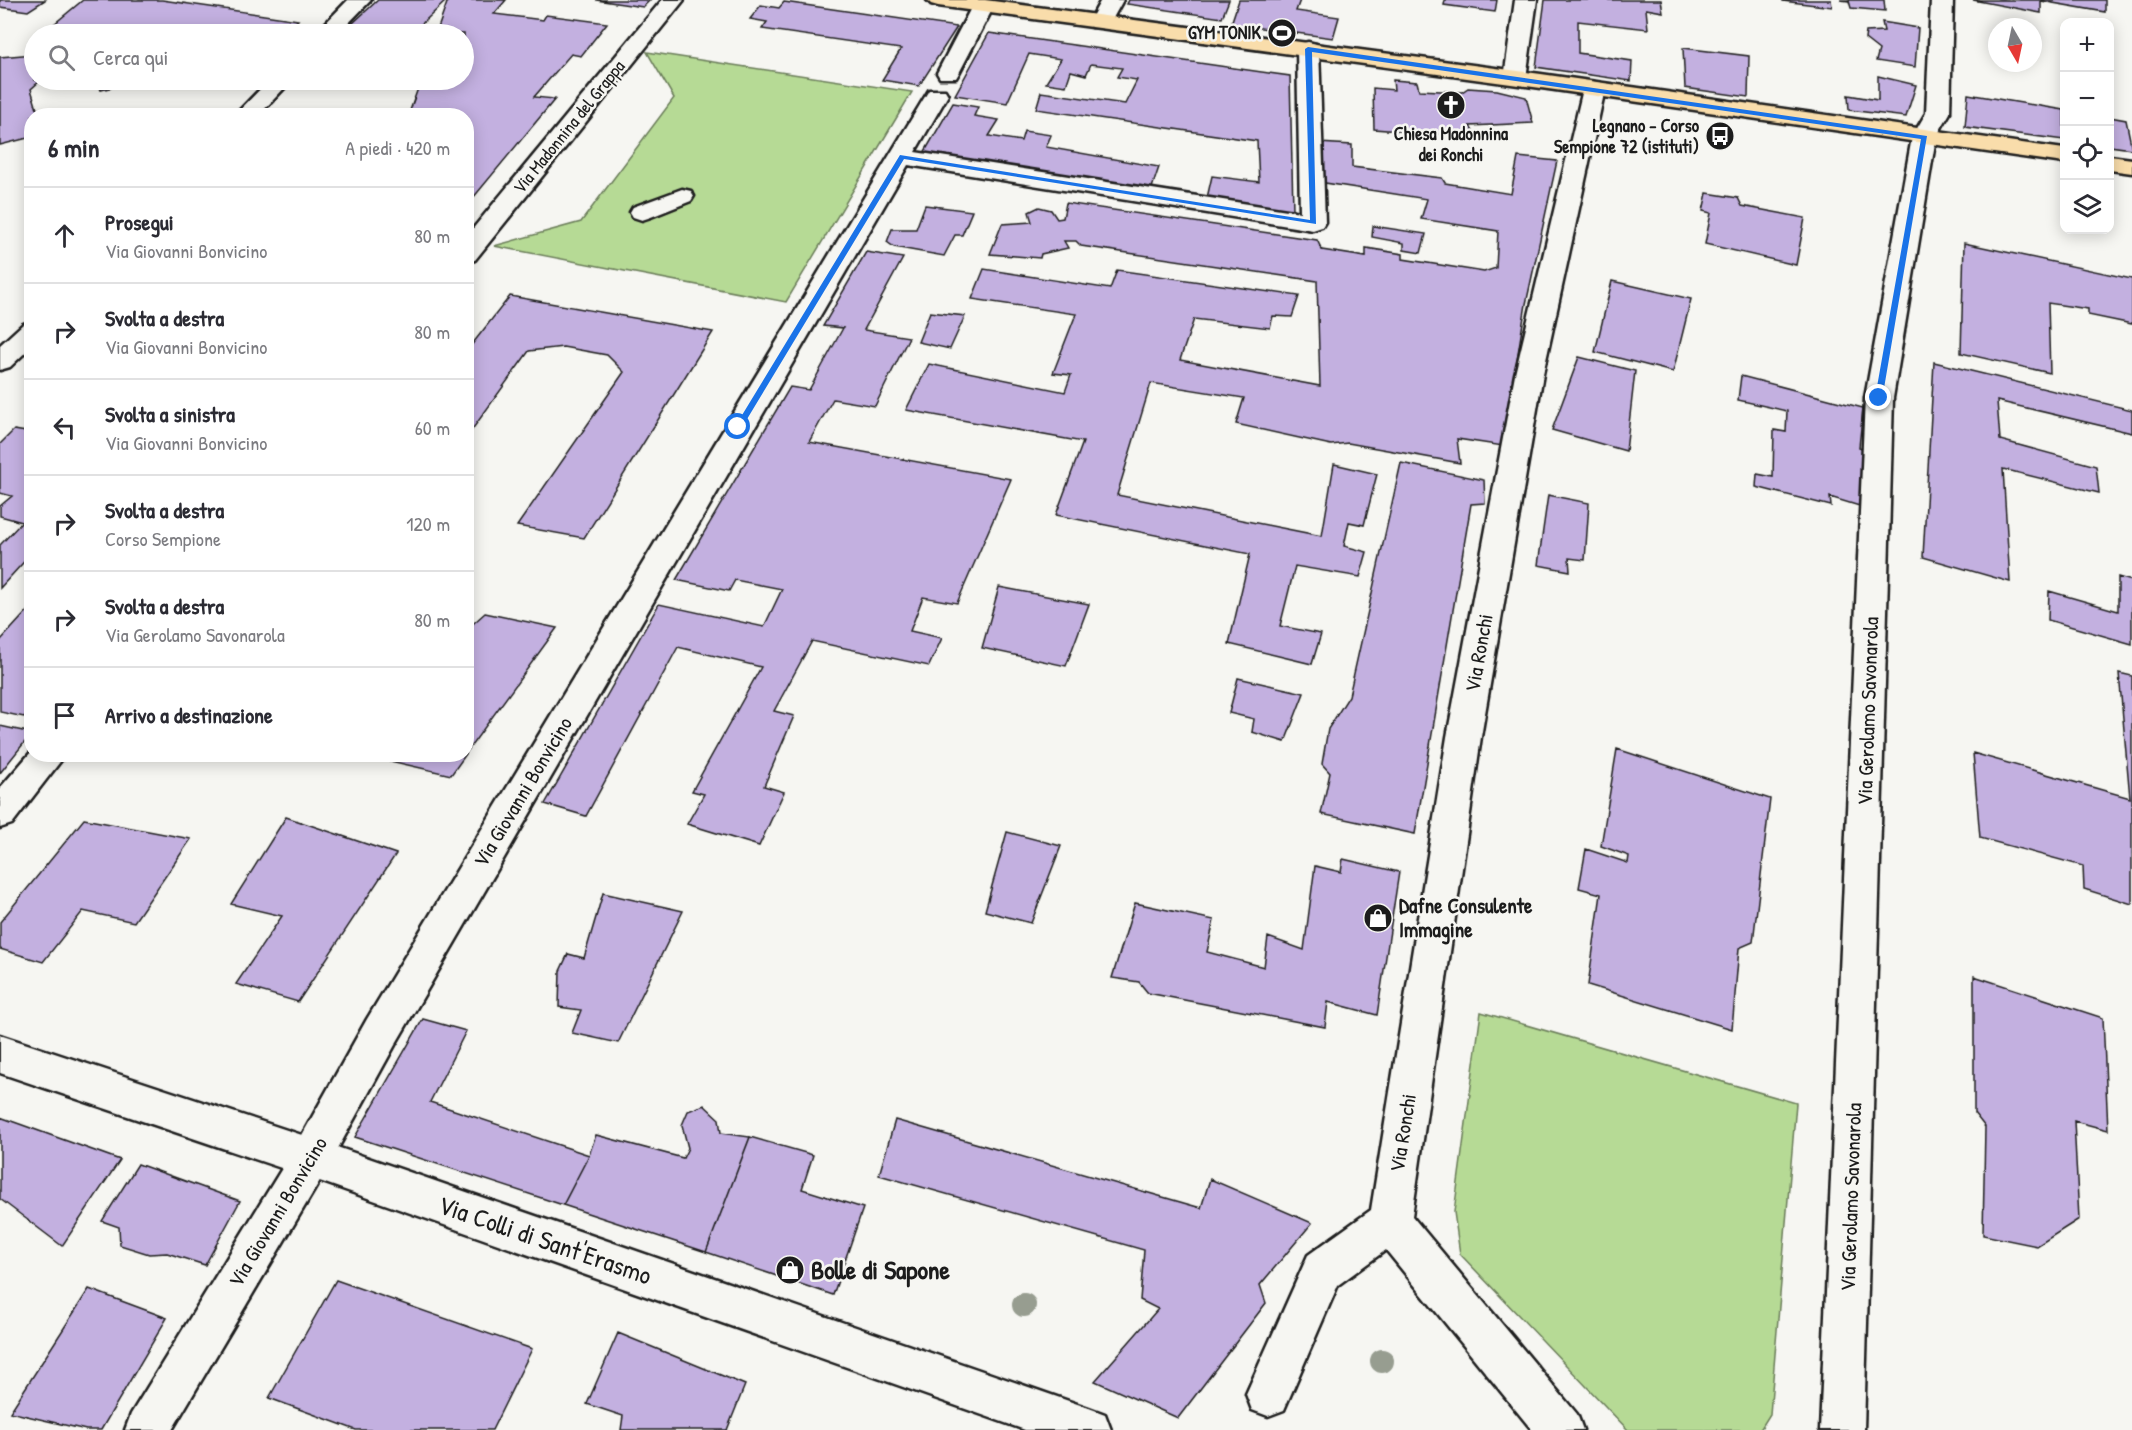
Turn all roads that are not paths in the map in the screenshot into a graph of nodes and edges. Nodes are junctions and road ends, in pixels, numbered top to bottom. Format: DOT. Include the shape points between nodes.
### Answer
graph roads {
  1 [pos="360,0"];
  2 [pos="673,0"];
  3 [pos="938,0"];
  4 [pos="1112,0"];
  5 [pos="1526,0"];
  6 [pos="1942,0"];
  7 [pos="983,6"];
  8 [pos="1100,22"];
  9 [pos="336,24"];
  10 [pos="1308,49"];
  11 [pos="1515,78"];
  12 [pos="1594,89"];
  13 [pos="271,90"];
  14 [pos="253,108"];
  15 [pos="1924,137"];
  16 [pos="2060,155"];
  17 [pos="902,157"];
  18 [pos="2114,164"];
  19 [pos="2132,166"];
  20 [pos="682,196"];
  21 [pos="642,212"];
  22 [pos="474,244"];
  23 [pos="24,338"];
  24 [pos="0,361"];
  25 [pos="42,762"];
  26 [pos="0,813"];
  27 [pos="0,1054"];
  28 [pos="311,1158"];
  29 [pos="1390,1222"];
  30 [pos="1268,1394"];
  31 [pos="147,1430"];
  32 [pos="1089,1430"];
  33 [pos="1561,1430"];
  34 [pos="1842,1430"];
  1 -- 9 [label="street"];
  2 -- 22 [label="street, Via Madonnina del Grappa"];
  3 -- 7 [label="main road"];
  4 -- 8 [label="street"];
  5 -- 11 [label="street"];
  6 -- 15 [label="street, Via Gerolamo Savonarola" via="1938,113"];
  7 -- 8 [label="main road"];
  7 -- 17 [label="street, Via Giovanni Bonvicino"];
  8 -- 10 [label="main road"];
  10 -- 11 [label="main road"];
  10 -- 17 [label="street" via="1313,222"];
  11 -- 12 [label="main road"];
  12 -- 15 [label="main road"];
  12 -- 29 [label="street, Via Ronchi" via="1529,374 1464,737"];
  13 -- 14 [label="street"];
  15 -- 16 [label="main road"];
  15 -- 34 [label="street, Via Gerolamo Savonarola" via="1879,398"];
  17 -- 28 [label="street, Via Giovanni Bonvicino" via="617,632"];
  18 -- 19 [label="main road"];
  20 -- 21 [label="street"];
  23 -- 24 [label="street"];
  25 -- 26 [label="street"];
  27 -- 28 [label="street, Via Colli di Sant'Erasmo"];
  28 -- 31 [label="street, Via Giovanni Bonvicino"];
  28 -- 32 [label="street, Via Colli di Sant'Erasmo"];
  29 -- 30 [label="street" via="1323,1270"];
  29 -- 33 [label="street"];
}
